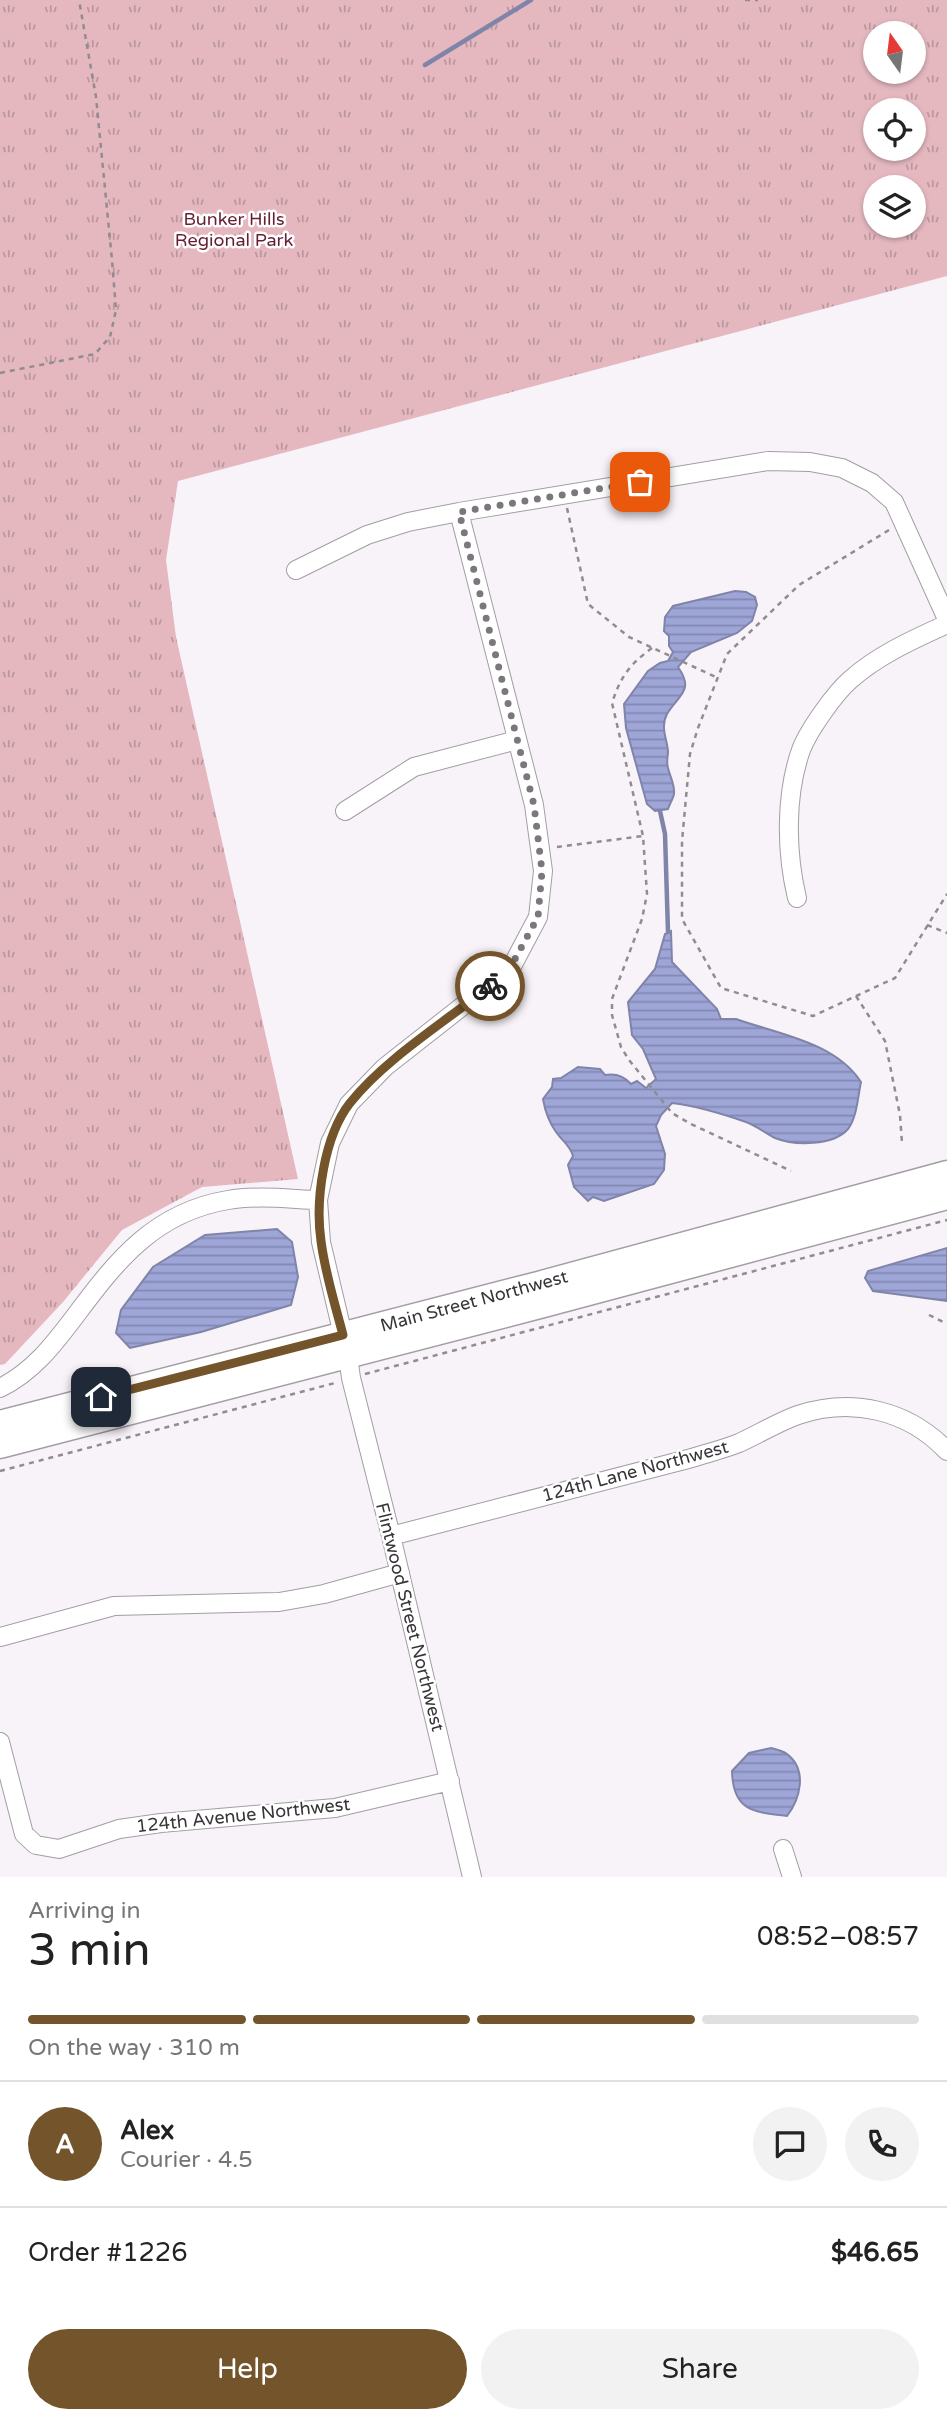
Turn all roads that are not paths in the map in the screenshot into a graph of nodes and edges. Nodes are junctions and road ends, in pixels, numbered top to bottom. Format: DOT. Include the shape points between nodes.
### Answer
graph roads {
  1 [pos="459,512"];
  2 [pos="296,570"];
  3 [pos="947,622"];
  4 [pos="517,740"];
  5 [pos="345,811"];
  6 [pos="797,898"];
  7 [pos="947,1173"];
  8 [pos="947,1197"];
  9 [pos="318,1200"];
  10 [pos="347,1357"];
  11 [pos="0,1388"];
  12 [pos="0,1423"];
  13 [pos="0,1446"];
  14 [pos="947,1451"];
  15 [pos="391,1536"];
  16 [pos="400,1573"];
  17 [pos="0,1637"];
  18 [pos="0,1742"];
  19 [pos="450,1781"];
  20 [pos="783,1849"];
  21 [pos="472,1877"];
  22 [pos="792,1877"];
  1 -- 2 [label="street" via="367,535"];
  1 -- 3 [label="street" via="768,461 842,468 872,483 894,502"];
  1 -- 4 [label="street, Flintwood Street Northwest"];
  3 -- 6 [label="street" via="900,646 850,680 826,707 801,749 790,797 790,870"];
  4 -- 5 [label="street" via="414,766"];
  4 -- 9 [label="street, Flintwood Street Northwest" via="540,850 538,917 510,968 385,1067 349,1104 330,1143"];
  7 -- 10 [label="main road, Main Street Northwest"];
  8 -- 10 [label="main road, Main Street Northwest"];
  9 -- 10 [label="street, Flintwood Street Northwest" via="321,1242"];
  9 -- 11 [label="street" via="229,1200 197,1207 162,1224 121,1257 45,1356"];
  10 -- 12 [label="main road, Main Street Northwest"];
  10 -- 13 [label="main road, Main Street Northwest"];
  10 -- 15 [label="street, Flintwood Street Northwest"];
  14 -- 15 [label="street, 124th Lane Northwest" via="935,1438 897,1415 848,1406 819,1409 692,1458"];
  15 -- 16 [label="street, Flintwood Street Northwest"];
  16 -- 17 [label="street" via="279,1602 114,1606"];
  16 -- 19 [label="street, Flintwood Street Northwest"];
  18 -- 19 [label="street, 124th Avenue Northwest" via="24,1834 36,1845 59,1849 119,1829 335,1808"];
  19 -- 21 [label="street, Flintwood Street Northwest"];
  20 -- 22 [label="street"];
}
